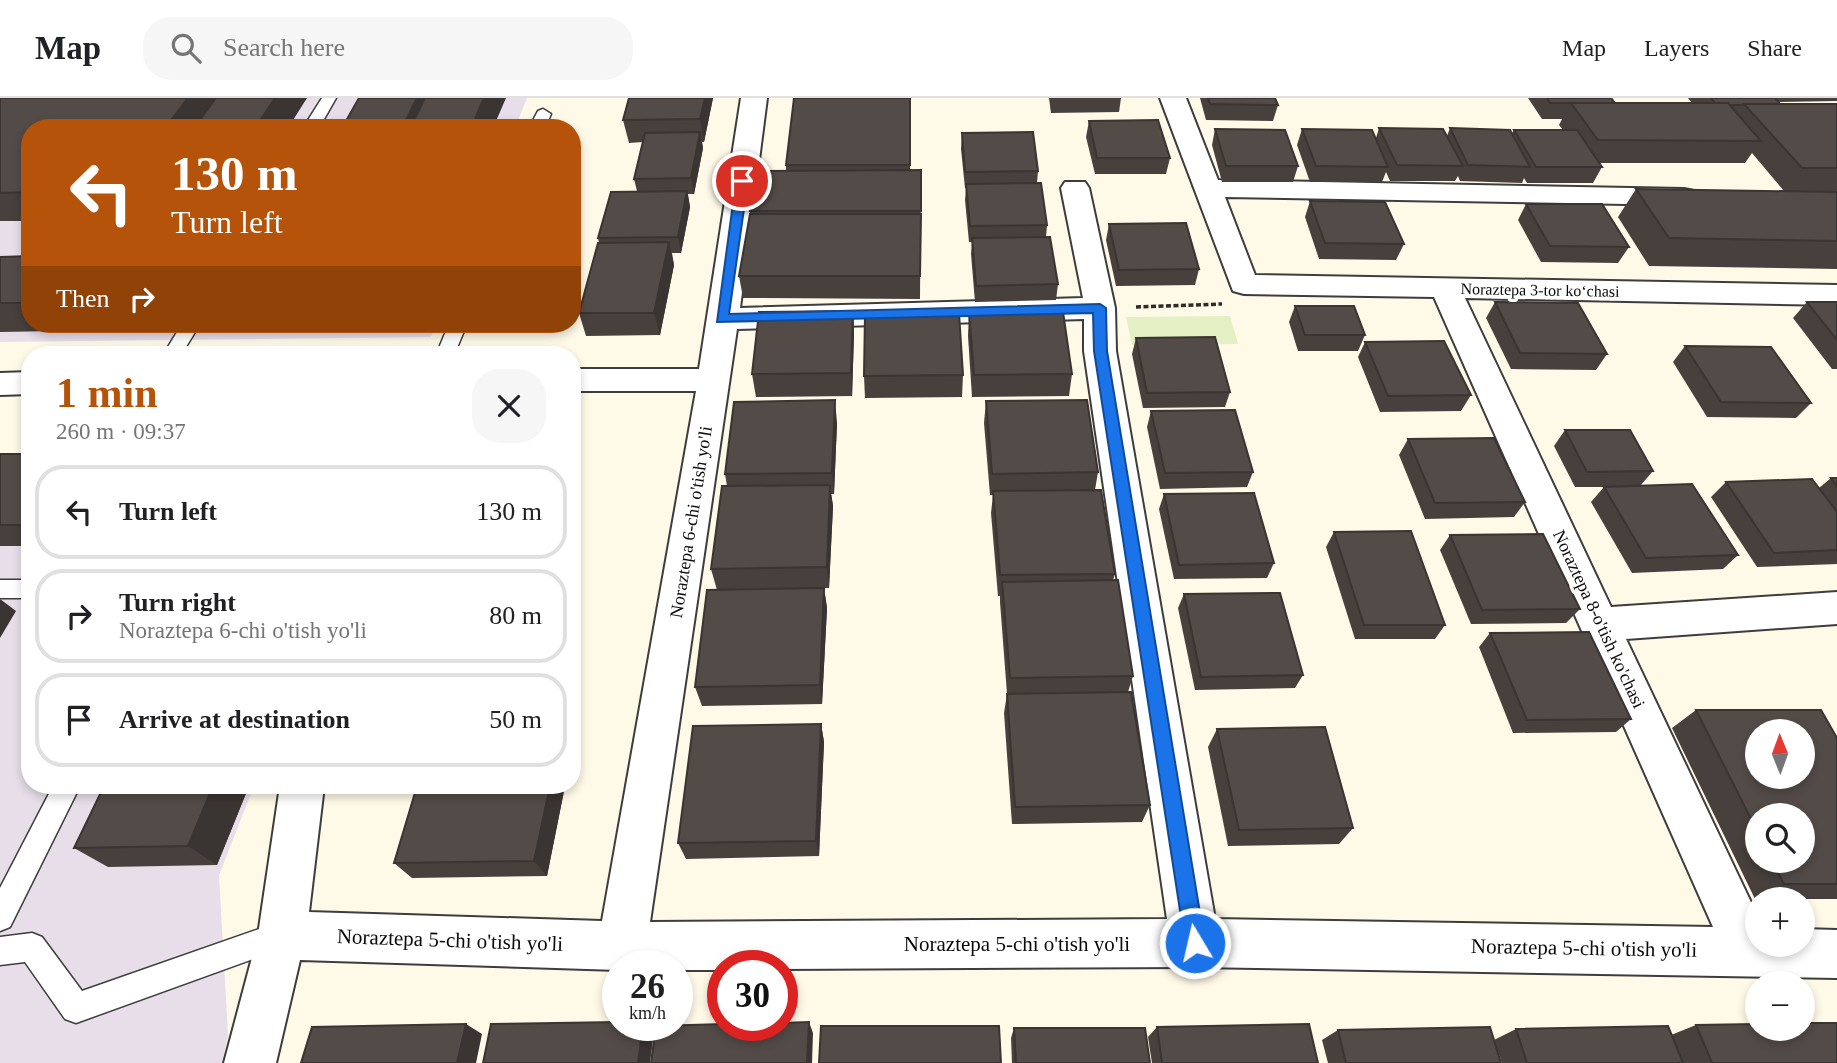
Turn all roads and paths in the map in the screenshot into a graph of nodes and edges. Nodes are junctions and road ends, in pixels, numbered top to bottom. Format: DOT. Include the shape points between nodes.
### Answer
graph roads {
  1 [pos="329,98"];
  2 [pos="754,98"];
  3 [pos="1173,98"];
  4 [pos="316,119"];
  5 [pos="1075,188"];
  6 [pos="1207,188"];
  7 [pos="1714,197"];
  8 [pos="1244,284"];
  9 [pos="1446,289"];
  10 [pos="1837,295"];
  11 [pos="1100,308"];
  12 [pos="722,319"];
  13 [pos="581,380"];
  14 [pos="714,380"];
  15 [pos="21,383"];
  16 [pos="0,384"];
  17 [pos="0,589"];
  18 [pos="21,589"];
  19 [pos="1837,608"];
  20 [pos="1602,624"];
  21 [pos="63,794"];
  22 [pos="301,794"];
  23 [pos="0,917"];
  24 [pos="282,935"];
  25 [pos="1195,943"];
  26 [pos="1745,943"];
  27 [pos="622,946"];
  28 [pos="1745,950"];
  29 [pos="0,951"];
  30 [pos="1815,953"];
  31 [pos="1837,954"];
  32 [pos="250,1063"];
  1 -- 4 [label="lane"];
  2 -- 12 [label="street, Noraztepa 6-chi o'tish yo'li"];
  3 -- 6 [label="street"];
  5 -- 11 [label="street"];
  6 -- 7 [label="street"];
  6 -- 8 [label="street"];
  8 -- 9 [label="street, Noraztepa 3-tor ko‘chasi"];
  8 -- 11 [label="path" via="1232,304"];
  9 -- 10 [label="street, Noraztepa 3-tor ko‘chasi"];
  9 -- 20 [label="street, Noraztepa 8-o'tish ko'chasi"];
  11 -- 12 [label="street"];
  11 -- 25 [label="street" via="1100,351"];
  12 -- 14 [label="street, Noraztepa 6-chi o'tish yo'li"];
  13 -- 14 [label="street"];
  14 -- 27 [label="street, Noraztepa 6-chi o'tish yo'li"];
  15 -- 16 [label="street"];
  17 -- 18 [label="lane"];
  19 -- 20 [label="street"];
  20 -- 26 [label="street, Noraztepa 8-o'tish ko'chasi"];
  21 -- 23 [label="lane"];
  22 -- 24 [label="street"];
  24 -- 27 [label="street, Noraztepa 5-chi o'tish yo'li"];
  24 -- 29 [label="lane" via="76,1008 32,947"];
  24 -- 32 [label="street"];
  25 -- 27 [label="street, Noraztepa 5-chi o'tish yo'li"];
  25 -- 28 [label="street, Noraztepa 5-chi o'tish yo'li"];
  30 -- 31 [label="street, Noraztepa 5-chi o'tish yo'li"];
}
